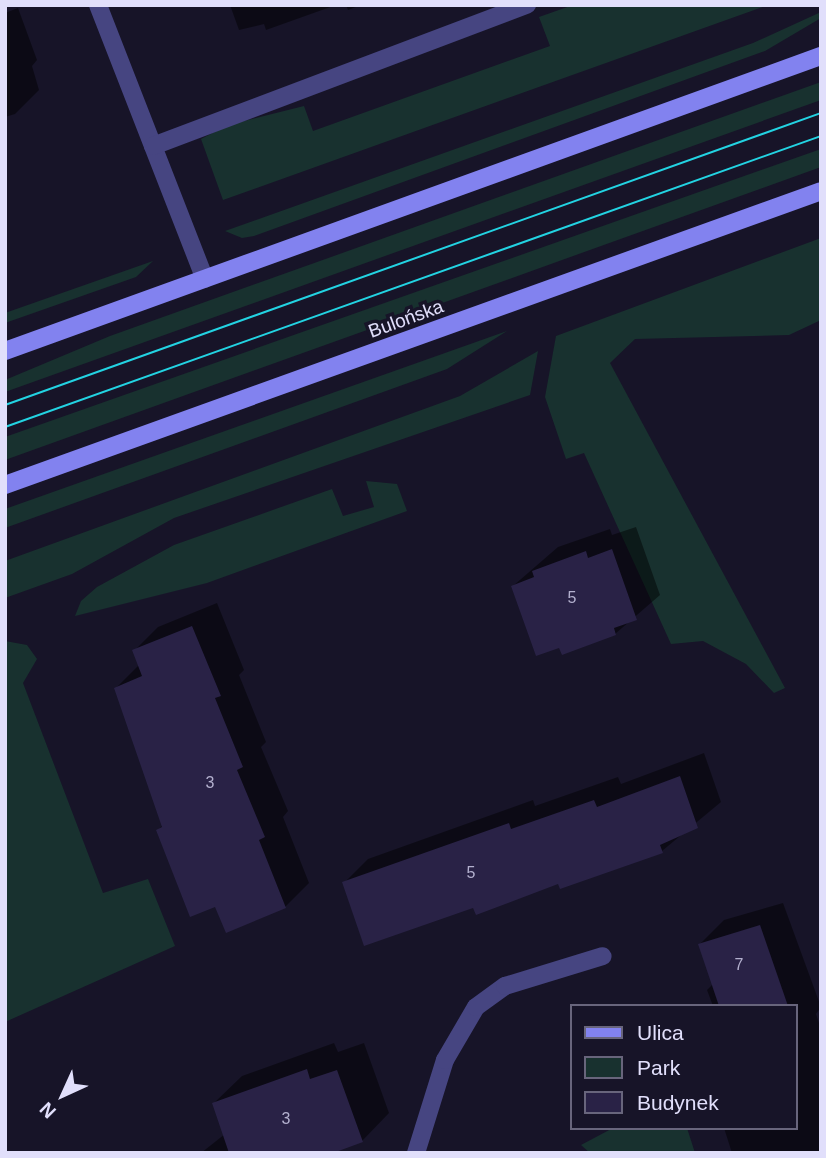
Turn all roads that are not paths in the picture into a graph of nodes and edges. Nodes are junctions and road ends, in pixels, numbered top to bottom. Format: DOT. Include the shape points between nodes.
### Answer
graph roads {
  1 [pos="98,5"];
  2 [pos="527,5"];
  3 [pos="821,56"];
  4 [pos="153,146"];
  5 [pos="821,191"];
  6 [pos="205,279"];
  7 [pos="5,351"];
  8 [pos="5,485"];
  9 [pos="603,956"];
  10 [pos="416,1153"];
  1 -- 4 [label="street"];
  2 -- 4 [label="street"];
  3 -- 6 [label="main road"];
  4 -- 6 [label="street"];
  5 -- 8 [label="main road, Bulońska"];
  6 -- 7 [label="main road"];
  9 -- 10 [label="street" via="505,986 476,1007 445,1060"];
}
